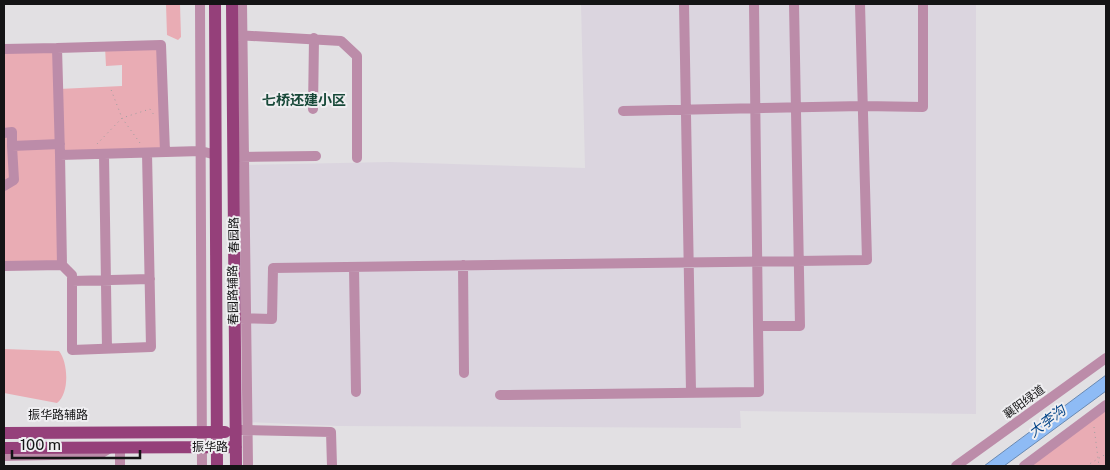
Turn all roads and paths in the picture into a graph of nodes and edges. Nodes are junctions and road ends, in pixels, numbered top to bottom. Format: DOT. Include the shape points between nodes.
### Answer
graph roads {
  1 [pos="200,4"];
  2 [pos="215,4"];
  3 [pos="232,4"];
  4 [pos="242,4"];
  5 [pos="684,4"];
  6 [pos="754,4"];
  7 [pos="794,4"];
  8 [pos="860,4"];
  9 [pos="923,4"];
  10 [pos="237,35"];
  11 [pos="314,38"];
  12 [pos="57,48"];
  13 [pos="4,49"];
  14 [pos="110,87"];
  15 [pos="863,106"];
  16 [pos="755,108"];
  17 [pos="796,108"];
  18 [pos="313,109"];
  19 [pos="687,110"];
  20 [pos="623,111"];
  21 [pos="122,118"];
  22 [pos="164,127"];
  23 [pos="4,133"];
  24 [pos="12,146"];
  25 [pos="60,149"];
  26 [pos="201,151"];
  27 [pos="165,152"];
  28 [pos="148,153"];
  29 [pos="88,154"];
  30 [pos="104,154"];
  31 [pos="216,155"];
  32 [pos="238,156"];
  33 [pos="316,156"];
  34 [pos="357,158"];
  35 [pos="4,186"];
  36 [pos="798,261"];
  37 [pos="690,262"];
  38 [pos="757,262"];
  39 [pos="62,265"];
  40 [pos="463,265"];
  41 [pos="4,266"];
  42 [pos="354,267"];
  43 [pos="150,278"];
  44 [pos="106,280"];
  45 [pos="72,281"];
  46 [pos="240,318"];
  47 [pos="758,326"];
  48 [pos="201,328"];
  49 [pos="216,328"];
  50 [pos="107,349"];
  51 [pos="1106,358"];
  52 [pos="464,372"];
  53 [pos="691,391"];
  54 [pos="356,392"];
  55 [pos="500,395"];
  56 [pos="1106,405"];
  57 [pos="1092,415"];
  58 [pos="4,428"];
  59 [pos="241,430"];
  60 [pos="216,431"];
  61 [pos="112,432"];
  62 [pos="202,432"];
  63 [pos="4,433"];
  64 [pos="202,446"];
  65 [pos="216,446"];
  66 [pos="116,447"];
  67 [pos="236,447"];
  68 [pos="4,448"];
  69 [pos="1106,454"];
  70 [pos="4,456"];
  71 [pos="1098,460"];
  72 [pos="120,466"];
  73 [pos="202,466"];
  74 [pos="217,466"];
  75 [pos="236,466"];
  76 [pos="248,466"];
  77 [pos="332,466"];
  78 [pos="956,466"];
  79 [pos="1024,466"];
  80 [pos="1086,466"];
  81 [pos="1099,466"];
  1 -- 26 [label="street"];
  2 -- 31 [label="main road, 春园路"];
  3 -- 10 [label="main road, 春园路"];
  4 -- 10 [label="street"];
  5 -- 19 [label="street"];
  6 -- 16 [label="street"];
  7 -- 17 [label="street"];
  8 -- 15 [label="street"];
  9 -- 15 [label="street" via="923,107"];
  10 -- 11 [label="street"];
  10 -- 32 [label="main road, 春园路"];
  11 -- 18 [label="street"];
  11 -- 34 [label="street" via="341,41 357,56"];
  12 -- 13 [label="street"];
  12 -- 22 [label="street" via="161,45"];
  12 -- 25 [label="street"];
  14 -- 21 [label="path"];
  15 -- 17 [label="street"];
  15 -- 36 [label="street" via="867,260"];
  16 -- 17 [label="street"];
  16 -- 19 [label="street"];
  16 -- 38 [label="street"];
  17 -- 36 [label="street"];
  19 -- 20 [label="street"];
  19 -- 37 [label="street"];
  21 -- 22 [label="path" via="150,109"];
  21 -- 28 [label="path"];
  21 -- 29 [label="path"];
  22 -- 27 [label="street"];
  23 -- 24 [label="street" via="12,132"];
  24 -- 25 [label="street"];
  24 -- 35 [label="street" via="14,180"];
  25 -- 29 [label="street"];
  25 -- 39 [label="street"];
  26 -- 27 [label="street"];
  26 -- 31 [label="street"];
  26 -- 48 [label="street"];
  27 -- 28 [label="street"];
  28 -- 30 [label="street"];
  28 -- 43 [label="street"];
  29 -- 30 [label="street"];
  30 -- 44 [label="street"];
  31 -- 49 [label="main road, 春园路"];
  32 -- 33 [label="street"];
  32 -- 46 [label="main road, 春园路"];
  36 -- 38 [label="street"];
  36 -- 47 [label="street" via="800,326"];
  37 -- 38 [label="street"];
  37 -- 40 [label="street"];
  37 -- 53 [label="street"];
  38 -- 47 [label="street"];
  39 -- 41 [label="street"];
  39 -- 45 [label="street" via="72,275"];
  40 -- 42 [label="street"];
  40 -- 52 [label="street"];
  42 -- 46 [label="street" via="272,268 272,319"];
  42 -- 54 [label="street"];
  43 -- 44 [label="street"];
  43 -- 50 [label="street" via="151,347"];
  44 -- 45 [label="street"];
  44 -- 50 [label="street"];
  45 -- 50 [label="street" via="72,350"];
  46 -- 59 [label="main road, 春园路"];
  47 -- 53 [label="street" via="758,392"];
  48 -- 49 [label="street"];
  48 -- 62 [label="street"];
  49 -- 60 [label="main road, 春园路"];
  51 -- 78 [label="street, 襄阳绿道"];
  53 -- 55 [label="street"];
  56 -- 57 [label="street"];
  57 -- 71 [label="path"];
  57 -- 79 [label="street"];
  58 -- 61 [label="street, 振华路辅路" via="92,428"];
  59 -- 60 [label="main road, 振华路"];
  59 -- 67 [label="main road, 春园路"];
  59 -- 76 [label="street"];
  59 -- 77 [label="street" via="331,432"];
  60 -- 62 [label="main road, 振华路"];
  60 -- 65 [label="main road, 春园路"];
  61 -- 62 [label="main road, 振华路"];
  61 -- 63 [label="main road, 振华路"];
  62 -- 64 [label="street"];
  64 -- 65 [label="main road, 振华路"];
  64 -- 66 [label="main road, 振华路"];
  64 -- 73 [label="street"];
  65 -- 67 [label="main road, 振华路"];
  65 -- 74 [label="main road, 春园路"];
  66 -- 68 [label="main road, 振华路"];
  66 -- 70 [label="street" via="100,454"];
  66 -- 72 [label="street"];
  67 -- 75 [label="main road, 春园路"];
  69 -- 71 [label="path"];
  71 -- 80 [label="path"];
  71 -- 81 [label="path"];
}
